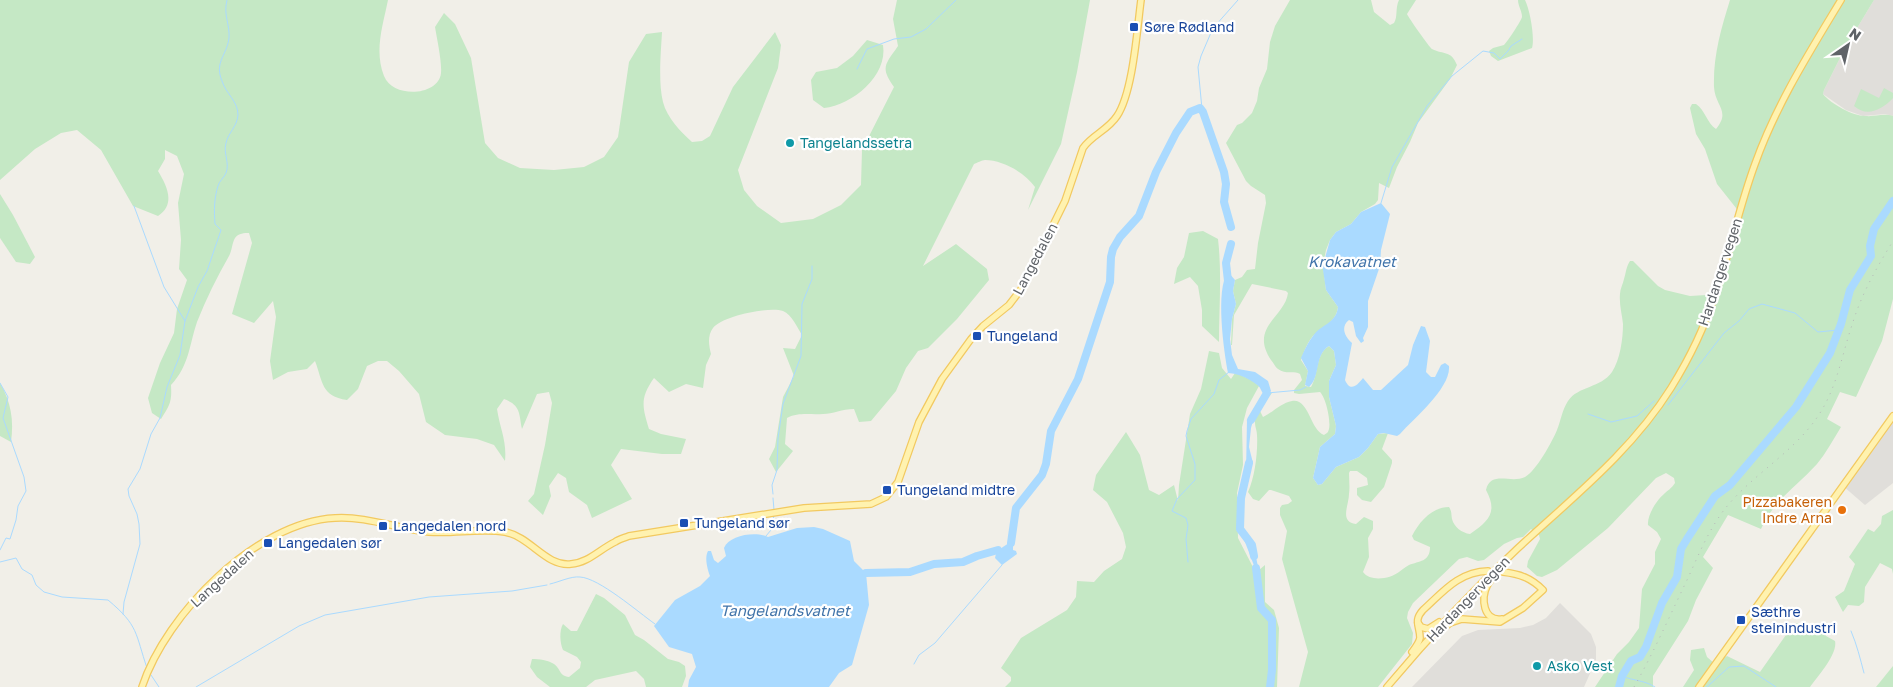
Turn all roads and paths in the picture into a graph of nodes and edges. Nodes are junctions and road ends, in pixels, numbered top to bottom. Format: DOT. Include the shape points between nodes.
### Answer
graph roads {
  1 [pos="1142,0"];
  2 [pos="1841,0"];
  3 [pos="1893,416"];
  4 [pos="1544,526"];
  5 [pos="1488,571"];
  6 [pos="1503,572"];
  7 [pos="1474,590"];
  8 [pos="1506,618"];
  9 [pos="1417,621"];
  10 [pos="1392,681"];
  11 [pos="142,687"];
  12 [pos="1386,687"];
  13 [pos="1699,687"];
  1 -- 11 [label="main road, Langedalen" via="1121,108 1111,124 1083,148 1066,201 1020,292 971,339 936,388 919,422 898,482 886,497 870,504 804,508 629,536 590,558 572,564 554,562 525,540 505,532 428,532 347,518 306,523 282,532 252,550 205,590 168,634"];
  2 -- 4 [label="main road, Hardangervegen" via="1768,130 1749,179 1714,298 1680,373 1632,440"];
  3 -- 13 [label="main road"];
  4 -- 7 [label="main road, Hardangervegen"];
  4 -- 8 [label="main road" via="1486,589 1484,601 1488,615"];
  5 -- 9 [label="main road" via="1469,573 1460,578 1422,610"];
  6 -- 8 [label="main road" via="1529,578 1543,590"];
  7 -- 9 [label="main road" via="1432,628 1422,627"];
  7 -- 10 [label="main road, Hardangervegen"];
  8 -- 10 [label="main road" via="1500,622 1466,619 1450,623"];
  9 -- 12 [label="main road" via="1420,637 1417,646"];
  10 -- 12 [label="main road, Hardangervegen"];
}
